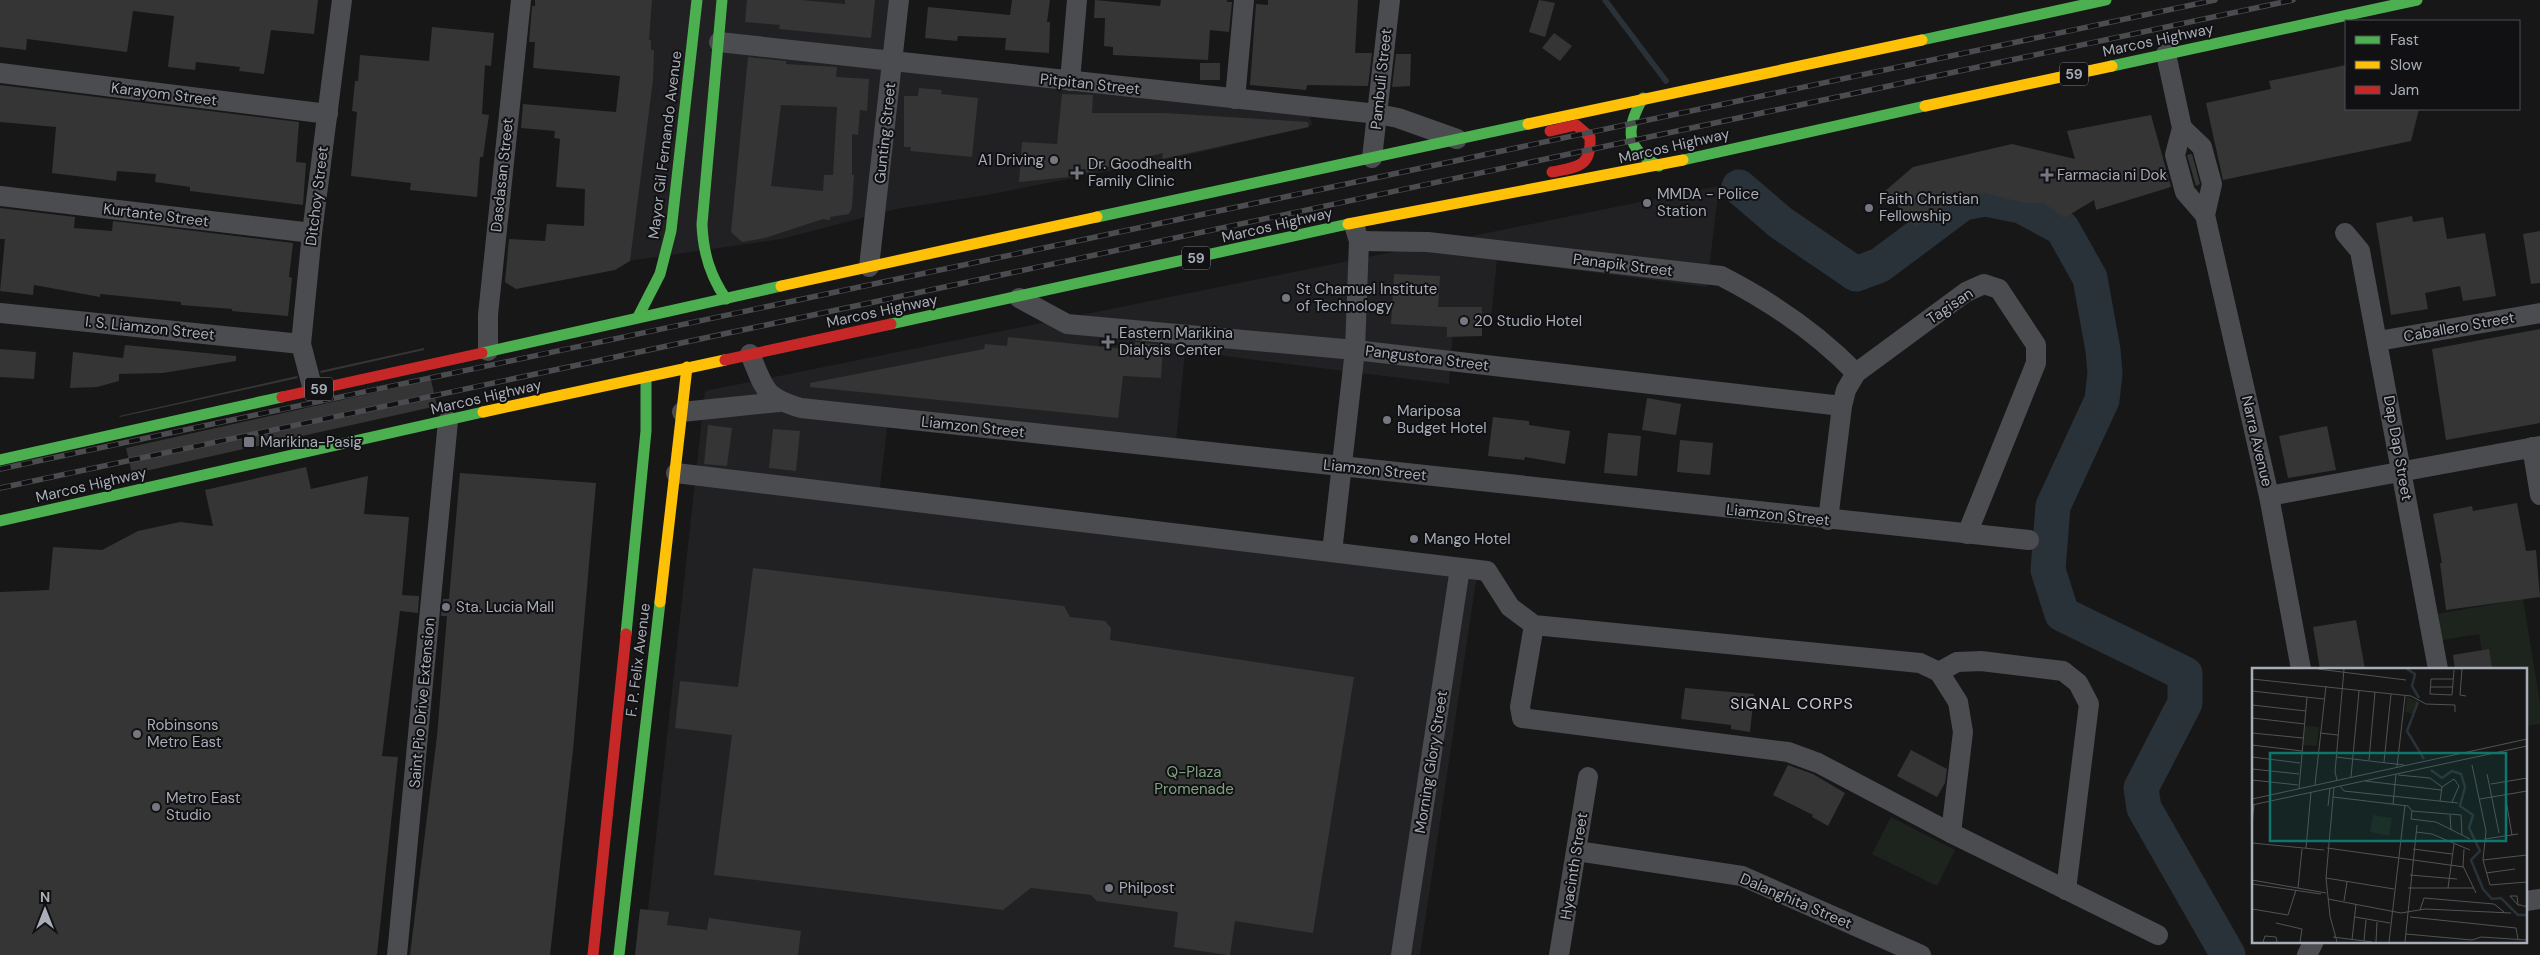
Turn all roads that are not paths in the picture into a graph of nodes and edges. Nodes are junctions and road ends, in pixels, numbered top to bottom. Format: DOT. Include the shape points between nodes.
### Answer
graph roads {
  1 [pos="342,0"];
  2 [pos="521,0"];
  3 [pos="697,0"];
  4 [pos="722,0"];
  5 [pos="899,0"];
  6 [pos="1077,0"];
  7 [pos="1244,0"];
  8 [pos="1390,0"];
  9 [pos="2106,0"];
  10 [pos="2417,0"];
  11 [pos="719,42"];
  12 [pos="2166,54"];
  13 [pos="892,62"];
  14 [pos="0,73"];
  15 [pos="1070,82"];
  16 [pos="1643,98"];
  17 [pos="1235,99"];
  18 [pos="328,114"];
  19 [pos="1378,114"];
  20 [pos="2182,128"];
  21 [pos="1457,139"];
  22 [pos="1372,158"];
  23 [pos="1659,166"];
  24 [pos="1542,174"];
  25 [pos="1504,182"];
  26 [pos="0,196"];
  27 [pos="2206,215"];
  28 [pos="1356,232"];
  29 [pos="312,233"];
  30 [pos="2345,233"];
  31 [pos="869,267"];
  32 [pos="1019,298"];
  33 [pos="726,299"];
  34 [pos="0,313"];
  35 [pos="2540,313"];
  36 [pos="638,317"];
  37 [pos="2378,341"];
  38 [pos="301,344"];
  39 [pos="1355,350"];
  40 [pos="488,351"];
  41 [pos="750,354"];
  42 [pos="687,368"];
  43 [pos="1856,373"];
  44 [pos="646,377"];
  45 [pos="313,390"];
  46 [pos="779,402"];
  47 [pos="1842,406"];
  48 [pos="671,418"];
  49 [pos="448,421"];
  50 [pos="646,431"];
  51 [pos="2536,446"];
  52 [pos="0,460"];
  53 [pos="1342,466"];
  54 [pos="676,473"];
  55 [pos="2403,473"];
  56 [pos="2540,495"];
  57 [pos="2269,496"];
  58 [pos="1828,520"];
  59 [pos="0,521"];
  60 [pos="1967,534"];
  61 [pos="2029,540"];
  62 [pos="1332,552"];
  63 [pos="1460,568"];
  64 [pos="1534,625"];
  65 [pos="2301,668"];
  66 [pos="2438,668"];
  67 [pos="1939,672"];
  68 [pos="1588,777"];
  69 [pos="1952,833"];
  70 [pos="1577,851"];
  71 [pos="2066,890"];
  72 [pos="2158,935"];
  73 [pos="2314,942"];
  74 [pos="397,955"];
  75 [pos="593,955"];
  76 [pos="619,955"];
  77 [pos="1401,955"];
  78 [pos="1559,955"];
  79 [pos="1921,955"];
  80 [pos="2307,955"];
  1 -- 18 [label="street, Ditchoy Street"];
  2 -- 40 [label="street, Dasdasan Street" via="488,315"];
  3 -- 36 [label="main road, Mayor Gil Fernando Avenue" via="671,231 660,274"];
  4 -- 11 [label="main road"];
  5 -- 13 [label="street, Gunting Street"];
  6 -- 15 [label="street"];
  7 -- 17 [label="street"];
  8 -- 19 [label="street, Pambuli Street"];
  9 -- 16 [label="main road, 59"];
  10 -- 12 [label="main road, Marcos Highway / 59"];
  11 -- 13 [label="street, Pitpitan Street"];
  11 -- 33 [label="main road" via="701,242 711,276"];
  12 -- 20 [label="street, Narra Avenue"];
  12 -- 23 [label="main road, Marcos Highway / 59"];
  13 -- 15 [label="street, Pitpitan Street"];
  13 -- 31 [label="street, Gunting Street"];
  14 -- 18 [label="street, Karayom Street"];
  15 -- 17 [label="street, Pitpitan Street"];
  16 -- 21 [label="main road, 59"];
  16 -- 23 [label="main road" via="1633,112 1629,126 1634,147 1644,160"];
  17 -- 19 [label="street, Pitpitan Street"];
  18 -- 29 [label="street, Ditchoy Street"];
  19 -- 21 [label="street, Pitpitan Street"];
  19 -- 22 [label="street, Pambuli Street"];
  20 -- 27 [label="street, Narra Avenue" via="2176,155 2185,192"];
  20 -- 27 [label="street, Narra Avenue" via="2202,147 2212,184"];
  21 -- 22 [label="main road, 59"];
  22 -- 24 [label="main road" via="1398,162 1576,125 1584,130 1590,137 1592,148 1581,166"];
  22 -- 31 [label="main road, 59"];
  23 -- 28 [label="main road, Marcos Highway / 59"];
  25 -- 28 [label="main road" via="1377,208"];
  26 -- 29 [label="street, Kurtante Street"];
  27 -- 57 [label="street, Narra Avenue"];
  28 -- 32 [label="main road, Marcos Highway / 59"];
  28 -- 39 [label="street"];
  28 -- 43 [label="street, Panapik Street" via="1721,276 1826,343"];
  29 -- 38 [label="street, Ditchoy Street"];
  30 -- 37 [label="street, Dap Dap Street" via="2360,251"];
  31 -- 33 [label="main road, 59"];
  32 -- 39 [label="street, Pangustora Street" via="1067,324"];
  32 -- 41 [label="main road, Marcos Highway / 59"];
  33 -- 36 [label="main road, 59"];
  34 -- 38 [label="street, I. S. Liamzon Street"];
  35 -- 37 [label="street, Caballero Street"];
  36 -- 40 [label="main road, 59"];
  37 -- 55 [label="street, Dap Dap Street"];
  38 -- 45 [label="street, Ditchoy Street"];
  39 -- 47 [label="street, Pangustora Street"];
  39 -- 53 [label="street"];
  40 -- 45 [label="main road, 59"];
  41 -- 42 [label="main road, Marcos Highway / 59"];
  41 -- 46 [label="street" via="766,391"];
  42 -- 44 [label="main road, Marcos Highway / 59"];
  42 -- 48 [label="main road, F. P. Felix Avenue"];
  43 -- 47 [label="street, Tagisan" via="1846,390"];
  43 -- 60 [label="street, Tagisan" via="1966,292 1984,284 1999,289 2036,345 2036,363"];
  44 -- 49 [label="main road, Marcos Highway / 59"];
  44 -- 50 [label="main road, F. P. Felix Avenue"];
  45 -- 52 [label="main road, 59"];
  46 -- 48 [label="street"];
  46 -- 53 [label="street, Liamzon Street" via="851,414"];
  47 -- 58 [label="street, Tagisan"];
  48 -- 50 [label="main road" via="651,421"];
  48 -- 54 [label="main road, F. P. Felix Avenue"];
  49 -- 59 [label="main road, Marcos Highway / 59"];
  49 -- 74 [label="street, Saint Pio Drive Extension"];
  50 -- 75 [label="main road, F. P. Felix Avenue"];
  51 -- 55 [label="street"];
  51 -- 56 [label="street"];
  53 -- 58 [label="street, Liamzon Street"];
  53 -- 62 [label="street"];
  54 -- 62 [label="street"];
  54 -- 76 [label="main road, F. P. Felix Avenue"];
  55 -- 57 [label="street"];
  55 -- 66 [label="street, Dap Dap Street"];
  57 -- 65 [label="street, Narra Avenue"];
  58 -- 60 [label="street, Liamzon Street"];
  60 -- 61 [label="street, Liamzon Street"];
  62 -- 63 [label="street"];
  63 -- 64 [label="street" via="1487,571 1510,607"];
  63 -- 77 [label="street, Morning Glory Street"];
  64 -- 67 [label="street" via="1920,663"];
  64 -- 69 [label="street" via="1520,707 1522,718 1788,752 1818,763"];
  67 -- 69 [label="street" via="1958,702 1963,732"];
  67 -- 71 [label="street" via="1957,662 1982,661 2064,671 2078,683 2089,704"];
  68 -- 70 [label="street, Hyacinth Street"];
  69 -- 71 [label="street"];
  70 -- 78 [label="street, Hyacinth Street"];
  70 -- 79 [label="street, Dalanghita Street" via="1742,876"];
  71 -- 72 [label="street"];
  73 -- 80 [label="street"];
}
